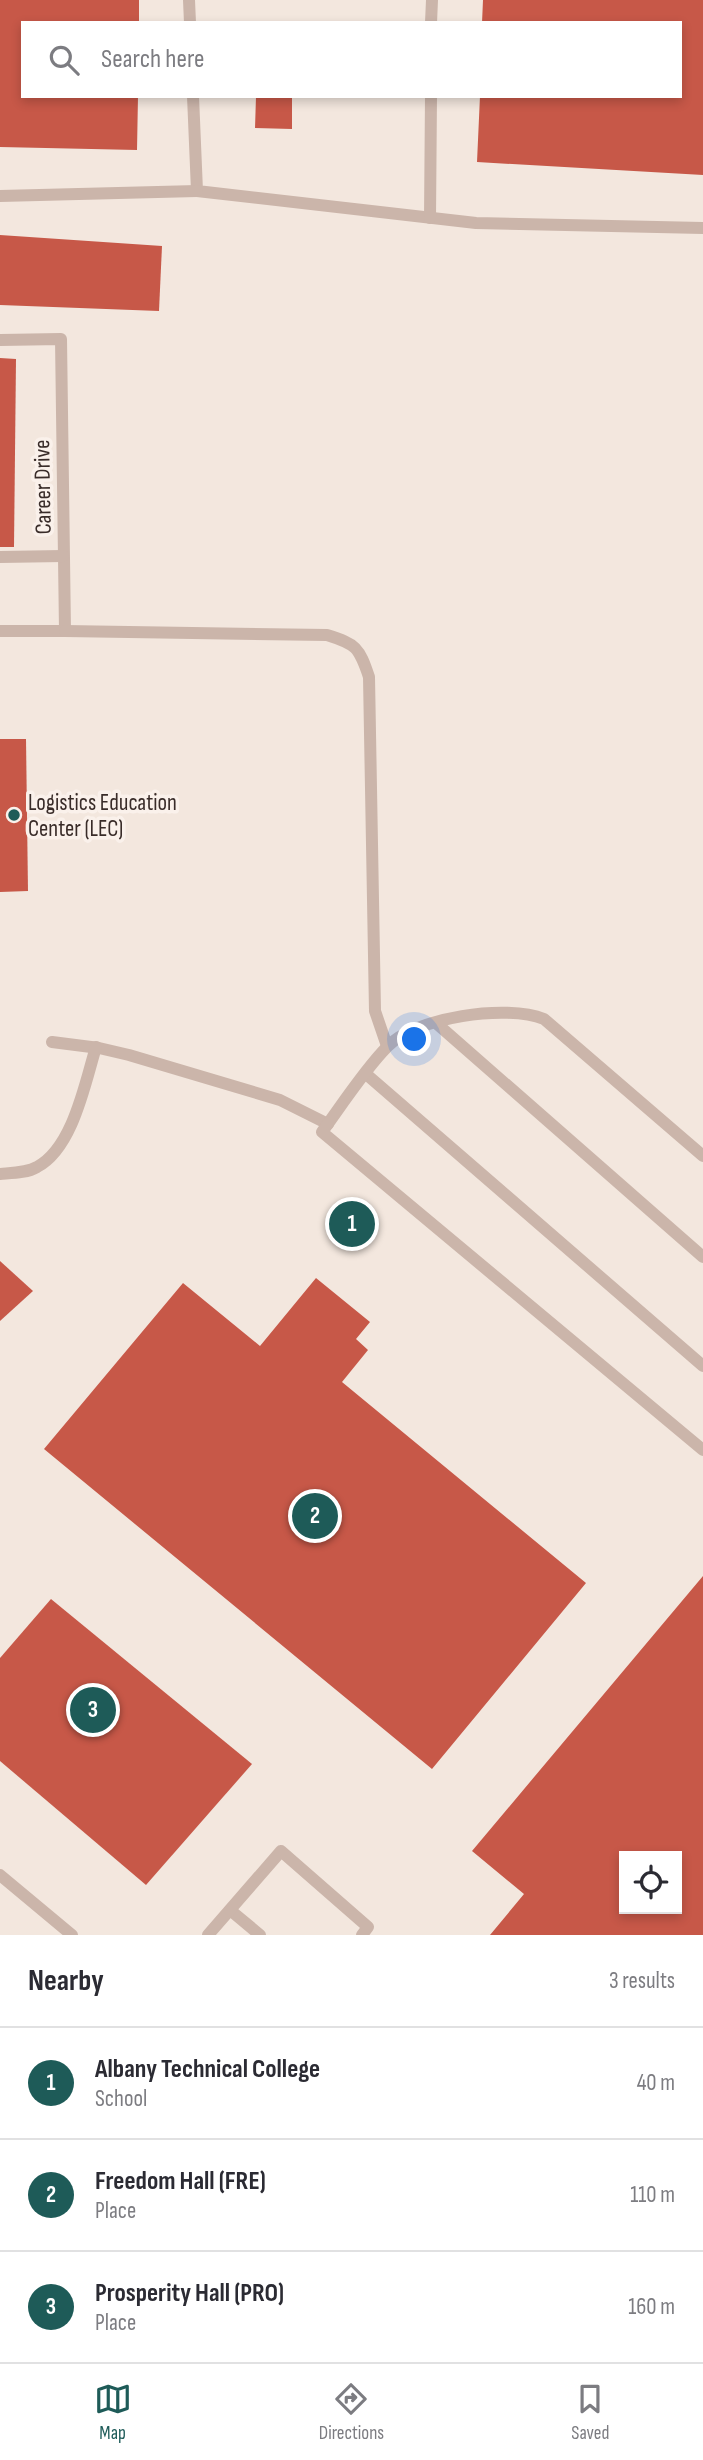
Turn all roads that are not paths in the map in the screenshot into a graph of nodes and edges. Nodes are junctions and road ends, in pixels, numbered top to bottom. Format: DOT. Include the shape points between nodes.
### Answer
graph roads {
  1 [pos="190,0"];
  2 [pos="432,0"];
  3 [pos="190,21"];
  4 [pos="432,21"];
  5 [pos="193,98"];
  6 [pos="431,98"];
  7 [pos="197,191"];
  8 [pos="0,196"];
  9 [pos="430,218"];
  10 [pos="703,228"];
  11 [pos="0,340"];
  12 [pos="63,556"];
  13 [pos="0,557"];
  14 [pos="0,631"];
  15 [pos="65,631"];
  16 [pos="436,1023"];
  17 [pos="52,1042"];
  18 [pos="387,1046"];
  19 [pos="96,1047"];
  20 [pos="366,1074"];
  21 [pos="328,1124"];
  22 [pos="703,1156"];
  23 [pos="0,1174"];
  24 [pos="703,1257"];
  25 [pos="703,1366"];
  26 [pos="703,1450"];
  27 [pos="0,1875"];
  28 [pos="230,1910"];
  29 [pos="72,1935"];
  30 [pos="208,1935"];
  31 [pos="260,1935"];
  32 [pos="362,1935"];
  1 -- 3 [label="lane"];
  2 -- 4 [label="lane"];
  5 -- 7 [label="lane"];
  6 -- 9 [label="lane"];
  7 -- 8 [label="lane"];
  7 -- 9 [label="lane"];
  9 -- 10 [label="lane"];
  11 -- 12 [label="lane, Career Drive" via="61,339"];
  12 -- 13 [label="lane"];
  12 -- 15 [label="lane, Career Drive"];
  14 -- 15 [label="lane"];
  15 -- 18 [label="lane" via="327,635 349,642 361,655 369,677 375,1010"];
  16 -- 18 [label="lane" via="404,1034"];
  16 -- 22 [label="lane" via="472,1014 532,1014 544,1019"];
  16 -- 24 [label="lane"];
  17 -- 19 [label="lane"];
  18 -- 20 [label="lane"];
  19 -- 21 [label="lane" via="280,1100"];
  19 -- 23 [label="lane" via="63,1141 36,1168"];
  20 -- 21 [label="lane"];
  20 -- 25 [label="lane"];
  21 -- 26 [label="lane" via="322,1132"];
  27 -- 29 [label="lane"];
  28 -- 30 [label="lane"];
  28 -- 31 [label="lane"];
  28 -- 32 [label="lane" via="281,1850 368,1927"];
}
